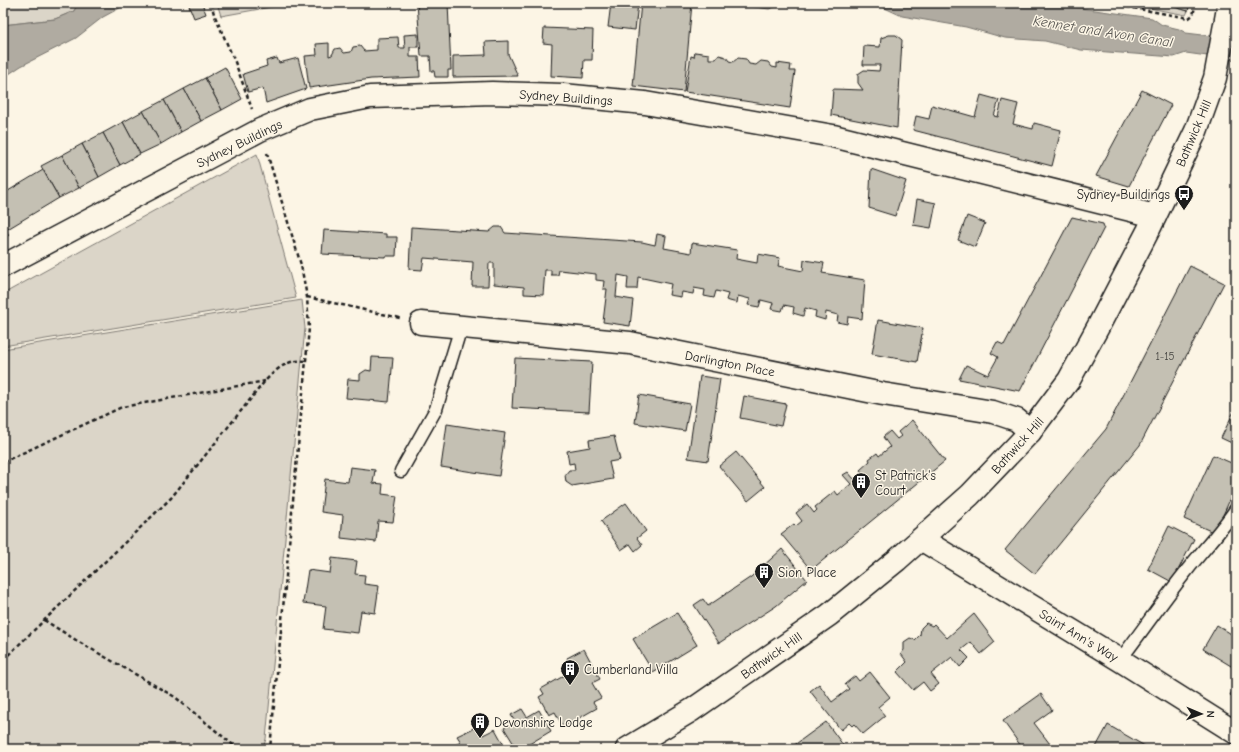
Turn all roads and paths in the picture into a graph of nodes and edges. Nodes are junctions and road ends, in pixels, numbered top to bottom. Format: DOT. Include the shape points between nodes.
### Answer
graph roads {
  1 [pos="211,3"];
  2 [pos="1106,3"];
  3 [pos="1196,3"];
  4 [pos="1227,13"];
  5 [pos="260,130"];
  6 [pos="266,151"];
  7 [pos="1155,216"];
  8 [pos="3,266"];
  9 [pos="307,297"];
  10 [pos="421,324"];
  11 [pos="461,327"];
  12 [pos="305,361"];
  13 [pos="265,381"];
  14 [pos="1030,432"];
  15 [pos="3,462"];
  16 [pos="401,471"];
  17 [pos="1236,509"];
  18 [pos="921,540"];
  19 [pos="44,620"];
  20 [pos="3,660"];
  21 [pos="1120,660"];
  22 [pos="1236,733"];
  23 [pos="238,749"];
  24 [pos="270,749"];
  25 [pos="627,749"];
  1 -- 5 [label="path" via="236,62"];
  2 -- 3 [label="path" via="1189,18 1193,15"];
  4 -- 7 [label="street, Bathwick Hill" via="1212,88 1196,131"];
  5 -- 7 [label="street, Sydney Buildings" via="310,109 370,97 492,93 570,96 645,103 833,136"];
  5 -- 8 [label="street, Sydney Buildings"];
  6 -- 9 [label="path" via="301,265"];
  7 -- 14 [label="street, Bathwick Hill" via="1069,380"];
  9 -- 10 [label="path"];
  9 -- 12 [label="path" via="309,328"];
  10 -- 11 [label="street, Darlington Place"];
  11 -- 14 [label="street, Darlington Place" via="630,343 883,394 993,412 1017,420"];
  11 -- 16 [label="lane" via="436,409"];
  12 -- 13 [label="path" via="281,365"];
  12 -- 24 [label="path"];
  13 -- 15 [label="path" via="122,407"];
  13 -- 19 [label="path" via="171,498"];
  14 -- 18 [label="street, Bathwick Hill" via="970,495"];
  17 -- 21 [label="lane" via="1165,598"];
  18 -- 21 [label="street, Saint Ann's Way"];
  18 -- 25 [label="street, Bathwick Hill" via="829,615 692,710"];
  19 -- 20 [label="path"];
  19 -- 23 [label="path" via="175,697"];
  21 -- 22 [label="street, Saint Ann's Way"];
}
